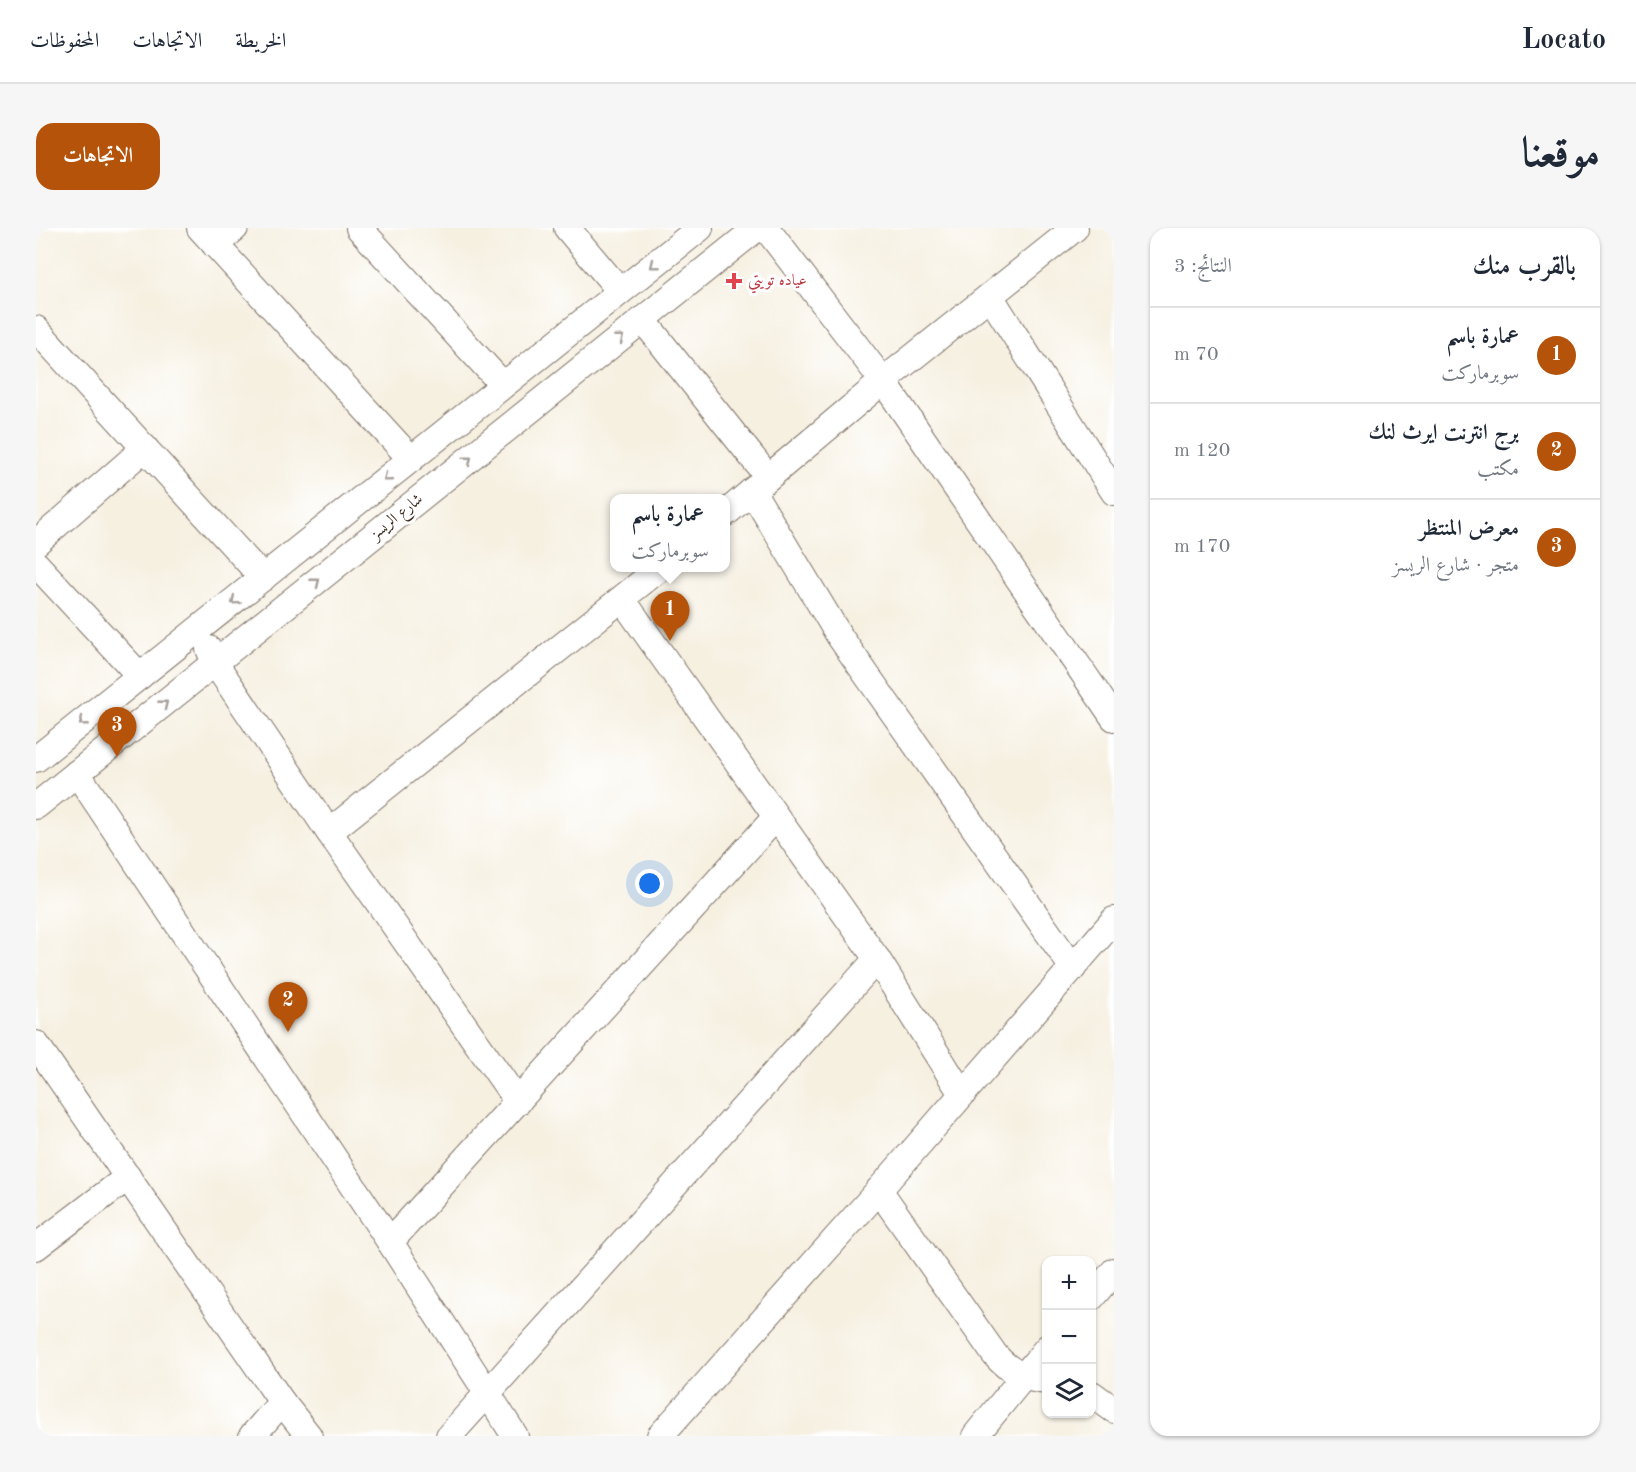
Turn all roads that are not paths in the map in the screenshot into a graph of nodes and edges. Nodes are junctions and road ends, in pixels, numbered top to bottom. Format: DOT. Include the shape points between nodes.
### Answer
graph roads {
  1 [pos="235,228"];
  2 [pos="359,228"];
  3 [pos="567,228"];
  4 [pos="700,228"];
  5 [pos="757,228"];
  6 [pos="766,228"];
  7 [pos="1075,228"];
  8 [pos="208,236"];
  9 [pos="620,291"];
  10 [pos="990,296"];
  11 [pos="643,320"];
  12 [pos="36,329"];
  13 [pos="883,381"];
  14 [pos="503,385"];
  15 [pos="145,448"];
  16 [pos="411,459"];
  17 [pos="760,484"];
  18 [pos="1114,492"];
  19 [pos="730,510"];
  20 [pos="36,543"];
  21 [pos="36,564"];
  22 [pos="654,572"];
  23 [pos="263,578"];
  24 [pos="622,599"];
  25 [pos="203,627"];
  26 [pos="215,663"];
  27 [pos="140,676"];
  28 [pos="1114,718"];
  29 [pos="36,759"];
  30 [pos="77,773"];
  31 [pos="36,806"];
  32 [pos="776,817"];
  33 [pos="329,832"];
  34 [pos="1114,920"];
  35 [pos="877,959"];
  36 [pos="1073,968"];
  37 [pos="38,1050"];
  38 [pos="962,1094"];
  39 [pos="518,1102"];
  40 [pos="128,1176"];
  41 [pos="879,1190"];
  42 [pos="390,1242"];
  43 [pos="36,1247"];
  44 [pos="1114,1271"];
  45 [pos="1096,1292"];
  46 [pos="1042,1354"];
  47 [pos="1022,1377"];
  48 [pos="1042,1380"];
  49 [pos="489,1392"];
  50 [pos="1096,1397"];
  51 [pos="282,1402"];
  52 [pos="1114,1410"];
  53 [pos="252,1436"];
  54 [pos="309,1436"];
  55 [pos="449,1436"];
  56 [pos="515,1436"];
  57 [pos="660,1436"];
  58 [pos="975,1436"];
  1 -- 8 [label="street"];
  2 -- 14 [label="street"];
  3 -- 9 [label="street"];
  4 -- 9 [label="street, one-way"];
  5 -- 11 [label="street, شارع الريسز"];
  6 -- 13 [label="street"];
  7 -- 10 [label="street"];
  8 -- 16 [label="street"];
  9 -- 14 [label="street"];
  10 -- 13 [label="street"];
  10 -- 18 [label="street"];
  11 -- 17 [label="street"];
  26 -- 11 [label="street, شارع الريسز, one-way"];
  12 -- 15 [label="street"];
  13 -- 17 [label="street"];
  13 -- 28 [label="street"];
  14 -- 16 [label="street"];
  15 -- 20 [label="street"];
  15 -- 23 [label="street"];
  16 -- 23 [label="street, one-way"];
  17 -- 19 [label="street"];
  17 -- 36 [label="street" via="840,637"];
  21 -- 27 [label="street"];
  22 -- 24 [label="street"];
  23 -- 25 [label="street, one-way"];
  24 -- 32 [label="street"];
  24 -- 33 [label="street"];
  25 -- 26 [label="street"];
  25 -- 27 [label="street"];
  30 -- 26 [label="street, شارع الريسز, one-way"];
  26 -- 33 [label="street"];
  27 -- 29 [label="street, one-way"];
  30 -- 31 [label="street, شارع الريسز"];
  30 -- 42 [label="street"];
  32 -- 35 [label="street"];
  32 -- 39 [label="street"];
  33 -- 39 [label="street"];
  34 -- 36 [label="street"];
  35 -- 38 [label="street"];
  35 -- 49 [label="street"];
  36 -- 38 [label="street"];
  37 -- 40 [label="street"];
  38 -- 41 [label="street"];
  39 -- 42 [label="street"];
  40 -- 43 [label="street"];
  40 -- 51 [label="street"];
  41 -- 47 [label="street" via="995,1355"];
  41 -- 57 [label="street"];
  42 -- 49 [label="street"];
  44 -- 45 [label="street"];
  46 -- 47 [label="street"];
  47 -- 48 [label="street"];
  47 -- 58 [label="street"];
  49 -- 55 [label="street"];
  49 -- 56 [label="street"];
  50 -- 52 [label="street"];
  51 -- 53 [label="street"];
  51 -- 54 [label="street"];
}
